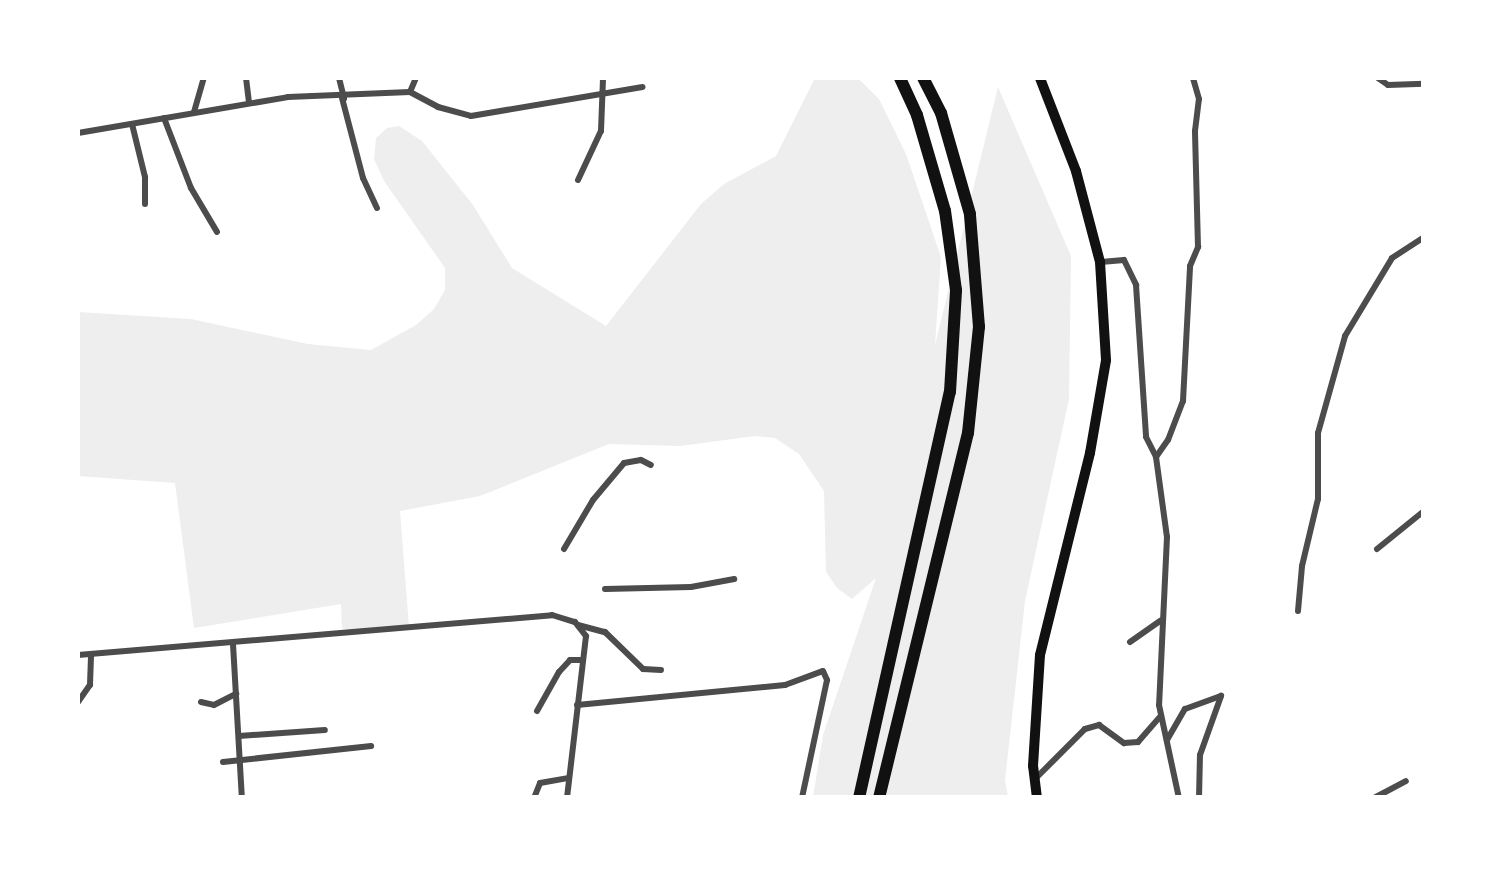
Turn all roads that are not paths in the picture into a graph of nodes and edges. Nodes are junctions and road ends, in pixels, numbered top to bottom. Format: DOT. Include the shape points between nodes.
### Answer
graph roads {
  1 [pos="204,78"];
  2 [pos="246,78"];
  3 [pos="339,78"];
  4 [pos="416,78"];
  5 [pos="603,78"];
  6 [pos="900,78"];
  7 [pos="923,78"];
  8 [pos="1040,78"];
  9 [pos="1193,78"];
  10 [pos="1378,78"];
  11 [pos="1424,84"];
  12 [pos="643,87"];
  13 [pos="410,92"];
  14 [pos="600,93"];
  15 [pos="343,98"];
  16 [pos="249,103"];
  17 [pos="194,113"];
  18 [pos="164,118"];
  19 [pos="132,124"];
  20 [pos="78,133"];
  21 [pos="578,180"];
  22 [pos="145,204"];
  23 [pos="377,208"];
  24 [pos="217,232"];
  25 [pos="1424,236"];
  26 [pos="1100,262"];
  27 [pos="1156,457"];
  28 [pos="651,465"];
  29 [pos="1424,511"];
  30 [pos="564,548"];
  31 [pos="1377,549"];
  32 [pos="734,578"];
  33 [pos="605,589"];
  34 [pos="1298,611"];
  35 [pos="1161,620"];
  36 [pos="576,624"];
  37 [pos="1130,642"];
  38 [pos="233,644"];
  39 [pos="91,654"];
  40 [pos="78,655"];
  41 [pos="583,660"];
  42 [pos="661,670"];
  43 [pos="236,694"];
  44 [pos="78,702"];
  45 [pos="201,702"];
  46 [pos="577,706"];
  47 [pos="537,712"];
  48 [pos="1160,716"];
  49 [pos="324,730"];
  50 [pos="238,736"];
  51 [pos="1166,741"];
  52 [pos="371,746"];
  53 [pos="240,760"];
  54 [pos="223,762"];
  55 [pos="568,778"];
  56 [pos="1035,779"];
  57 [pos="1406,781"];
  58 [pos="242,798"];
  59 [pos="534,798"];
  60 [pos="566,798"];
  61 [pos="802,798"];
  62 [pos="858,798"];
  63 [pos="879,798"];
  64 [pos="1037,798"];
  65 [pos="1180,798"];
  66 [pos="1199,798"];
  67 [pos="1374,798"];
  1 -- 17 [label="street"];
  2 -- 16 [label="street"];
  3 -- 15 [label="street"];
  4 -- 13 [label="street"];
  5 -- 14 [label="street"];
  6 -- 62 [label="highway" via="946,210 956,290 950,392"];
  7 -- 63 [label="highway" via="941,114 970,214 979,327 968,433"];
  8 -- 26 [label="main road" via="1076,171"];
  9 -- 27 [label="street" via="1199,99 1198,247 1190,266 1183,401"];
  10 -- 11 [label="street" via="1388,86"];
  12 -- 14 [label="street"];
  13 -- 14 [label="street" via="471,116"];
  13 -- 15 [label="street"];
  14 -- 21 [label="street" via="602,131"];
  15 -- 16 [label="street"];
  15 -- 23 [label="street"];
  16 -- 17 [label="street"];
  17 -- 18 [label="street"];
  18 -- 19 [label="street"];
  18 -- 24 [label="street" via="191,188"];
  19 -- 20 [label="street"];
  19 -- 22 [label="street"];
  25 -- 34 [label="street" via="1392,258 1345,336 1318,433 1318,499"];
  26 -- 27 [label="street" via="1124,260 1136,285 1146,438"];
  26 -- 56 [label="main road" via="1106,360 1040,654"];
  27 -- 35 [label="street" via="1167,537"];
  28 -- 30 [label="street" via="624,463"];
  29 -- 31 [label="street"];
  32 -- 33 [label="street"];
  35 -- 37 [label="street"];
  35 -- 48 [label="street"];
  36 -- 38 [label="street" via="552,614"];
  36 -- 41 [label="street" via="586,636"];
  36 -- 42 [label="street" via="604,632 644,669"];
  38 -- 39 [label="street"];
  38 -- 43 [label="street"];
  39 -- 40 [label="street"];
  39 -- 44 [label="street" via="90,685"];
  41 -- 46 [label="street"];
  41 -- 47 [label="street" via="570,660"];
  43 -- 45 [label="street" via="214,705"];
  43 -- 50 [label="street"];
  46 -- 55 [label="street"];
  46 -- 61 [label="street" via="786,685 823,671 827,680"];
  48 -- 51 [label="street"];
  48 -- 56 [label="street" via="1138,742 1124,743 1099,725 1085,729"];
  49 -- 50 [label="street"];
  50 -- 53 [label="street"];
  51 -- 65 [label="street"];
  51 -- 66 [label="street" via="1185,709 1222,696 1200,754"];
  52 -- 53 [label="street"];
  53 -- 54 [label="street"];
  53 -- 58 [label="street"];
  55 -- 59 [label="street" via="540,783"];
  55 -- 60 [label="street"];
  56 -- 64 [label="main road"];
  57 -- 67 [label="street"];
}
